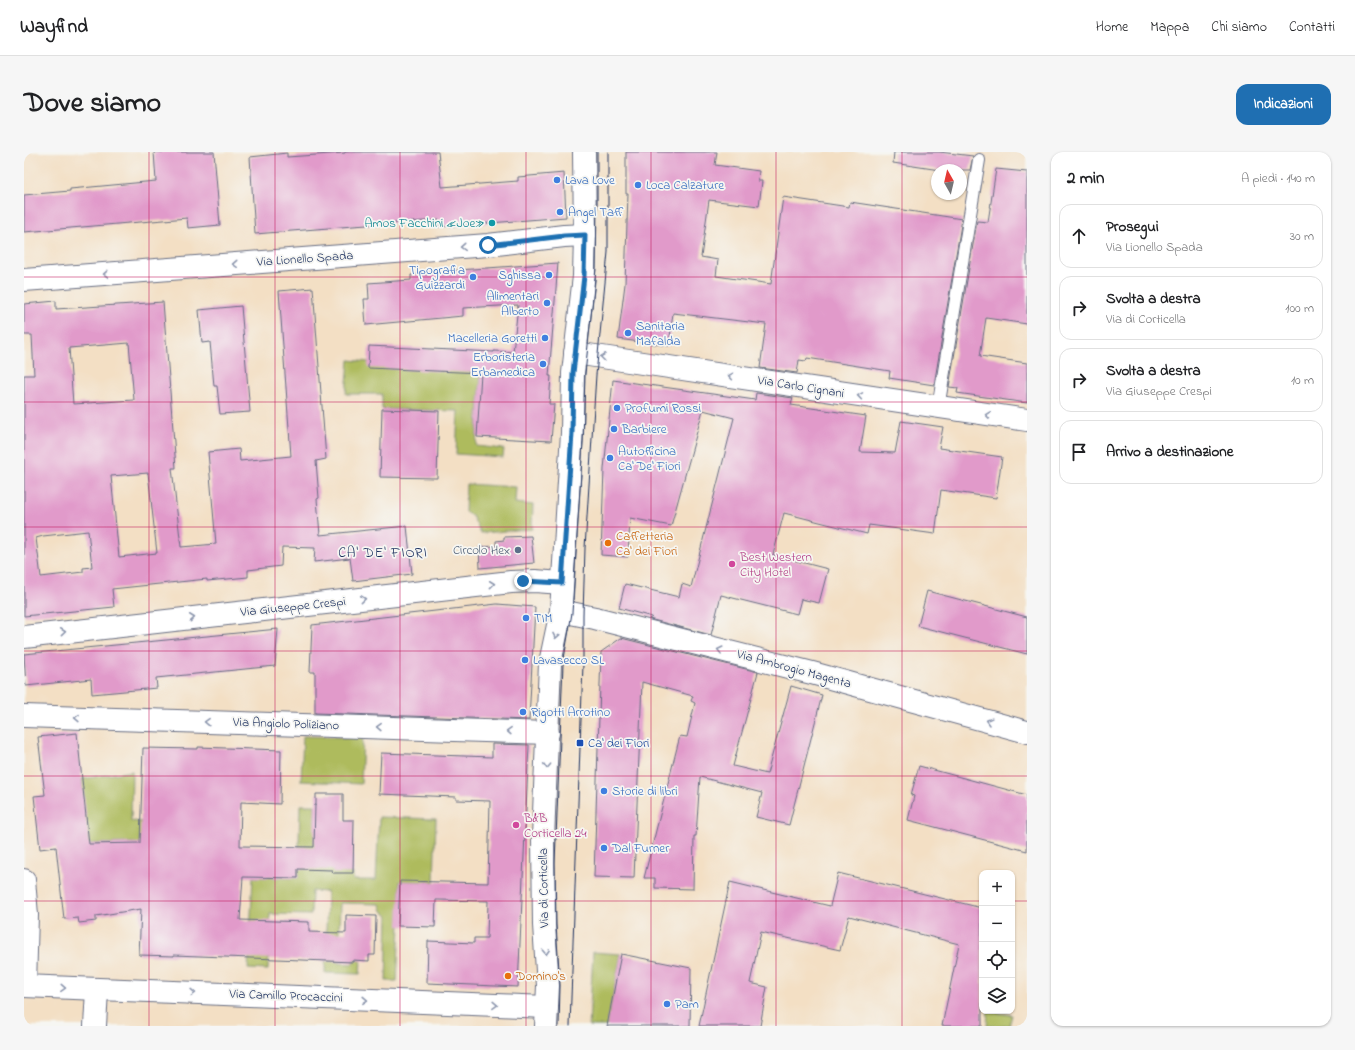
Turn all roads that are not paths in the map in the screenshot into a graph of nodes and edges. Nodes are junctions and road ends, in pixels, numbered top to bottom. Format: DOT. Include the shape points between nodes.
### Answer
graph roads {
  1 [pos="584,152"];
  2 [pos="979,160"];
  3 [pos="585,235"];
  4 [pos="24,280"];
  5 [pos="575,353"];
  6 [pos="938,408"];
  7 [pos="1027,420"];
  8 [pos="562,583"];
  9 [pos="561,611"];
  10 [pos="24,637"];
  11 [pos="24,716"];
  12 [pos="548,732"];
  13 [pos="1027,732"];
  14 [pos="24,880"];
  15 [pos="25,986"];
  16 [pos="97,990"];
  17 [pos="547,1016"];
  18 [pos="95,1026"];
  1 -- 3 [label="street, Via di Corticella"];
  2 -- 6 [label="lane"];
  3 -- 4 [label="street, Via Lionello Spada, one-way" via="488,245"];
  3 -- 5 [label="street, Via di Corticella" via="584,276"];
  6 -- 5 [label="street, Via Carlo Cignani, one-way"];
  5 -- 8 [label="street, Via di Corticella"];
  7 -- 6 [label="street, Via Carlo Cignani, one-way"];
  8 -- 9 [label="street, Via di Corticella"];
  10 -- 8 [label="street, Via Giuseppe Crespi, one-way" via="511,582"];
  9 -- 12 [label="street, Via di Corticella, one-way" via="550,663"];
  13 -- 9 [label="street, Via Ambrogio Magenta, one-way" via="805,672"];
  12 -- 11 [label="street, Via Angiolo Poliziano, one-way"];
  12 -- 17 [label="street, Via di Corticella, one-way" via="543,857"];
  14 -- 15 [label="street" via="27,921"];
  15 -- 16 [label="street, Via Camillo Procaccini, one-way"];
  16 -- 17 [label="street, Via Camillo Procaccini, one-way"];
  16 -- 18 [label="street"];
}
